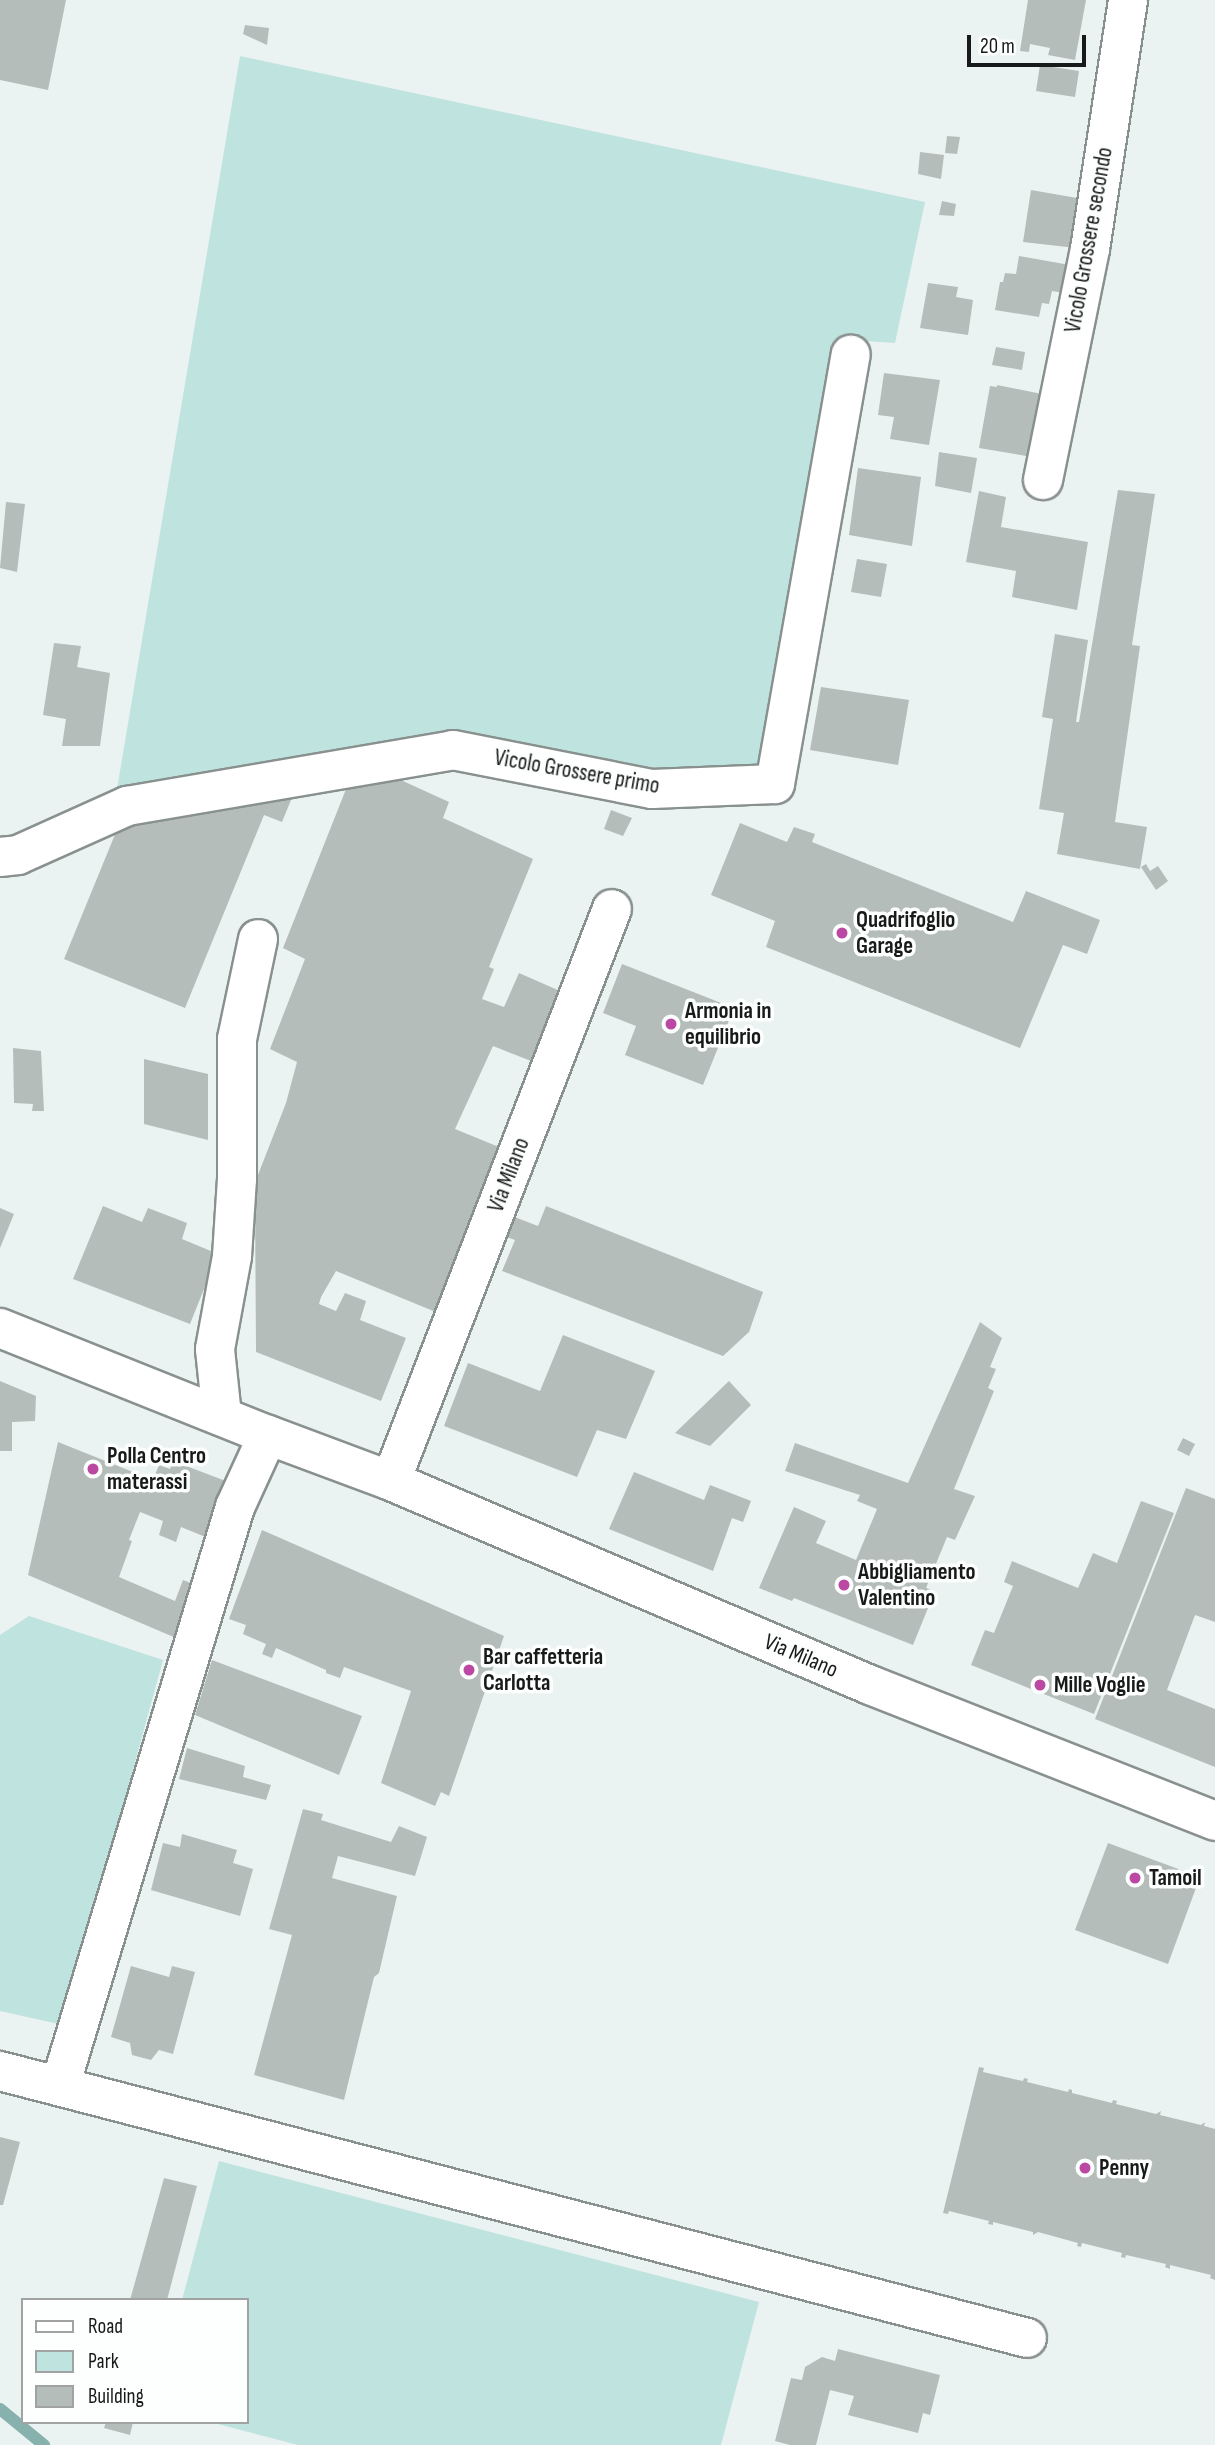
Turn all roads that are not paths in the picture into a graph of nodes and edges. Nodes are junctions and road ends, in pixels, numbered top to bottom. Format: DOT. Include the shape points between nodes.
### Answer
graph roads {
  1 [pos="1128,0"];
  2 [pos="851,355"];
  3 [pos="1043,480"];
  4 [pos="0,856"];
  5 [pos="612,908"];
  6 [pos="258,939"];
  7 [pos="0,1328"];
  8 [pos="222,1416"];
  9 [pos="268,1436"];
  10 [pos="391,1480"];
  11 [pos="1215,1821"];
  12 [pos="0,2071"];
  13 [pos="60,2086"];
  14 [pos="1027,2338"];
  1 -- 3 [label="street, Vicolo Grossere secondo" via="1090,249"];
  2 -- 4 [label="street, Vicolo Grossere primo" via="775,785 652,789 453,750 127,806 18,855"];
  5 -- 10 [label="street, Via Milano"];
  6 -- 8 [label="street" via="237,1039 232,1256 215,1349"];
  7 -- 8 [label="street, Via Milano"];
  8 -- 9 [label="street, Via Milano"];
  9 -- 10 [label="street, Via Milano"];
  9 -- 13 [label="street" via="235,1507"];
  10 -- 11 [label="street, Via Milano" via="870,1685"];
  12 -- 13 [label="street"];
  13 -- 14 [label="street"];
}
